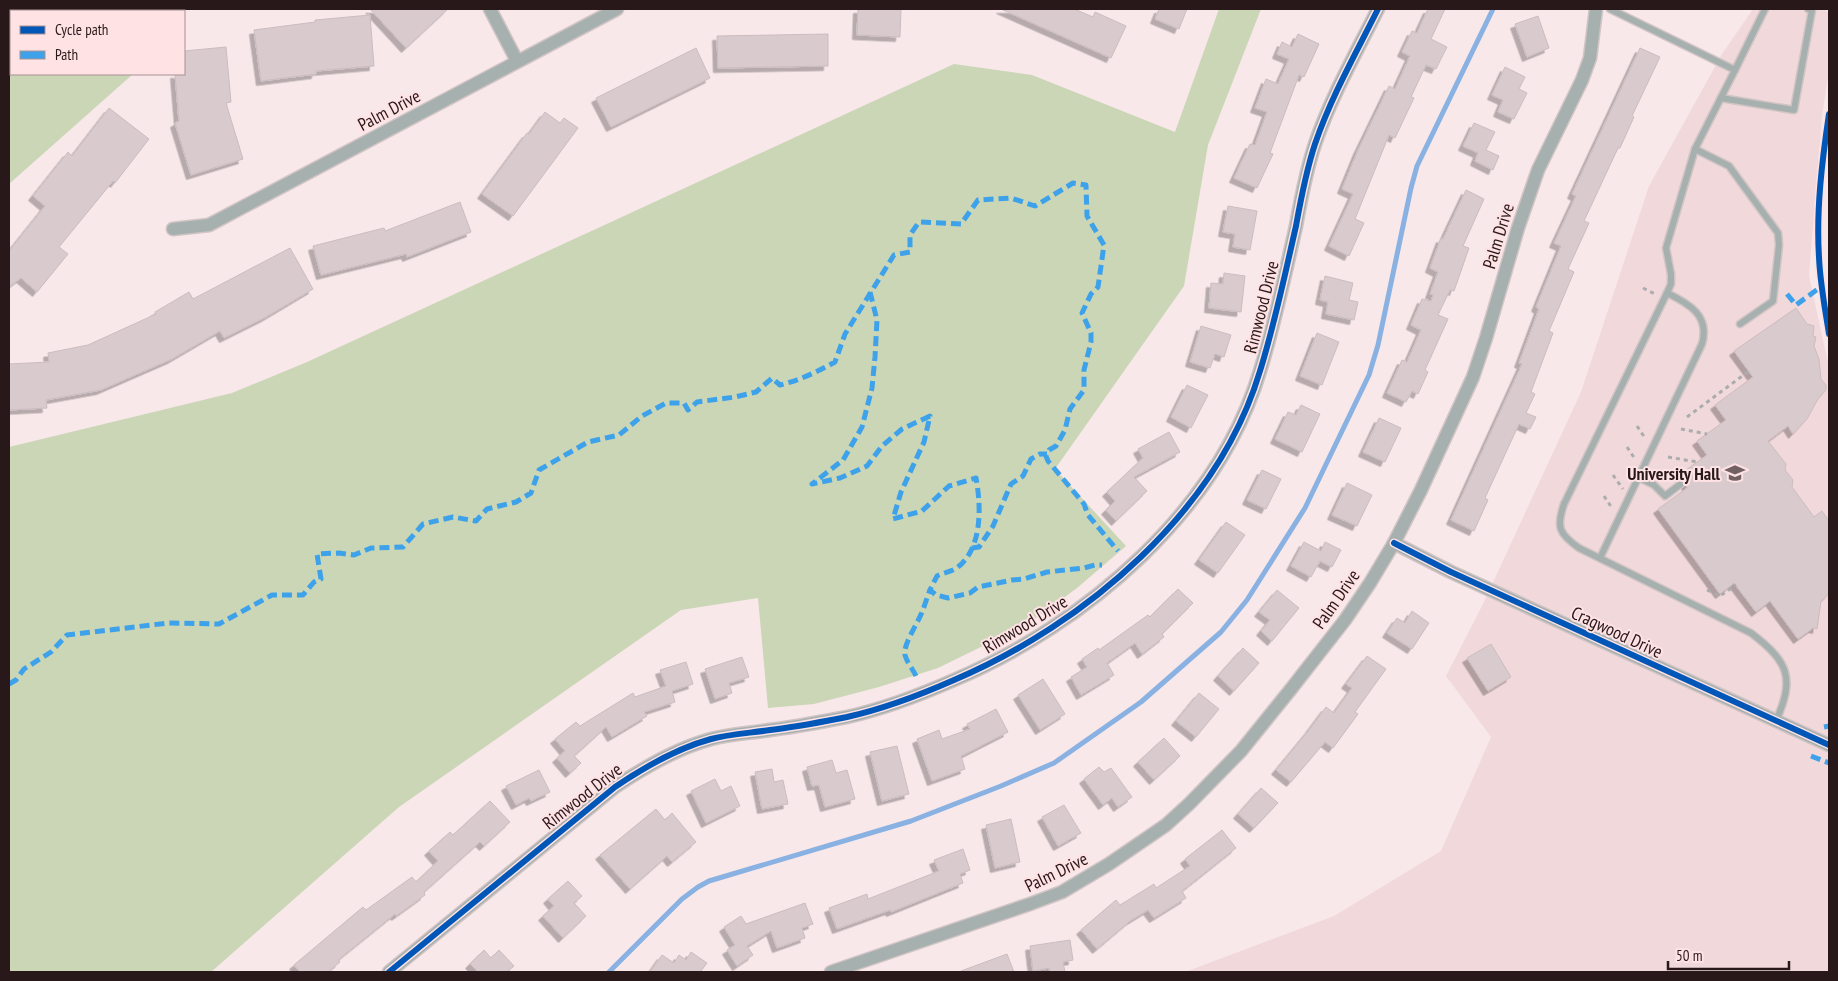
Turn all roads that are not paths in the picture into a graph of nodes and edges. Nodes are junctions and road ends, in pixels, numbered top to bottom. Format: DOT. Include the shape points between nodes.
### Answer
graph roads {
  1 [pos="490,9"];
  2 [pos="617,9"];
  3 [pos="1378,9"];
  4 [pos="1596,9"];
  5 [pos="1610,9"];
  6 [pos="1765,9"];
  7 [pos="1808,9"];
  8 [pos="517,61"];
  9 [pos="1735,70"];
  10 [pos="1721,98"];
  11 [pos="1695,149"];
  12 [pos="173,229"];
  13 [pos="1668,293"];
  14 [pos="1740,324"];
  15 [pos="1638,477"];
  16 [pos="1682,484"];
  17 [pos="1394,543"];
  18 [pos="1600,558"];
  19 [pos="1776,721"];
  20 [pos="1829,746"];
  21 [pos="389,972"];
  22 [pos="831,972"];
  1 -- 8 [label="street"];
  2 -- 8 [label="street, Palm Drive"];
  3 -- 21 [label="street, Rimwood Drive" via="1336,93 1315,144 1269,342 1246,408 1201,490 1133,564 1088,603 1056,625 953,680 875,710 804,726 709,740 636,772"];
  4 -- 17 [label="street, Palm Drive" via="1590,58 1538,170 1473,377"];
  5 -- 9 [label="lane"];
  6 -- 9 [label="lane"];
  7 -- 10 [label="lane" via="1812,10 1794,110"];
  8 -- 12 [label="street, Palm Drive" via="209,225"];
  9 -- 10 [label="lane"];
  10 -- 11 [label="lane"];
  11 -- 13 [label="lane" via="1666,248 1671,274"];
  11 -- 14 [label="lane" via="1729,166 1778,233 1780,245 1773,301"];
  13 -- 15 [label="lane" via="1694,310 1704,327 1704,336"];
  13 -- 18 [label="lane" via="1560,514 1559,523 1565,538"];
  15 -- 16 [label="lane" via="1654,485 1665,496"];
  15 -- 18 [label="lane"];
  17 -- 19 [label="street, Cragwood Drive"];
  17 -- 22 [label="street, Palm Drive" via="1345,620 1291,689 1215,779 1166,825 1062,892"];
  18 -- 19 [label="lane" via="1751,633 1764,644 1788,678"];
  19 -- 20 [label="street, Cragwood Drive"];
}
